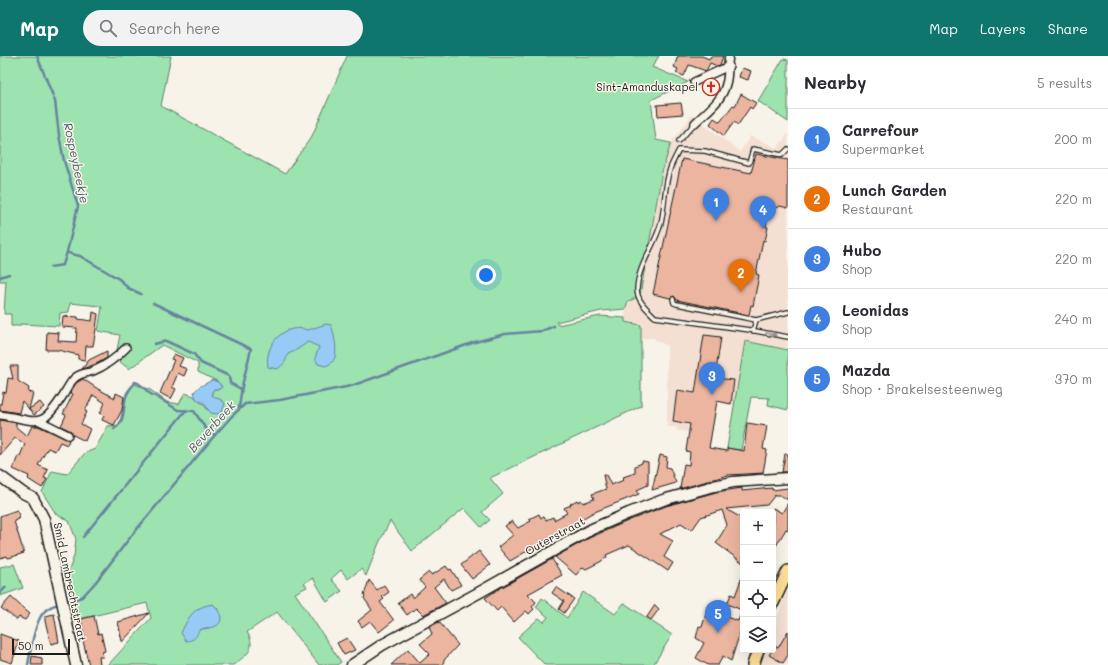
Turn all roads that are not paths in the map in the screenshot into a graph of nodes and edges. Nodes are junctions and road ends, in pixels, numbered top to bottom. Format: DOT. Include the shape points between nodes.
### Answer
graph roads {
  1 [pos="729,56"];
  2 [pos="729,66"];
  3 [pos="694,82"];
  4 [pos="695,123"];
  5 [pos="679,141"];
  6 [pos="788,149"];
  7 [pos="673,299"];
  8 [pos="788,312"];
  9 [pos="756,320"];
  10 [pos="753,331"];
  11 [pos="788,337"];
  12 [pos="126,348"];
  13 [pos="0,414"];
  14 [pos="40,421"];
  15 [pos="68,435"];
  16 [pos="0,476"];
  17 [pos="788,478"];
  18 [pos="788,571"];
  19 [pos="776,597"];
  20 [pos="76,665"];
  21 [pos="352,665"];
  1 -- 2 [label="street"];
  2 -- 3 [label="street"];
  2 -- 4 [label="street" via="723,94"];
  4 -- 5 [label="lane"];
  6 -- 10 [label="lane" via="782,155 753,149 749,163 705,150 680,150 670,169 660,224 642,267 637,289 644,307 655,317"];
  7 -- 9 [label="lane" via="677,304"];
  8 -- 9 [label="lane"];
  9 -- 10 [label="lane"];
  10 -- 11 [label="lane, one-way"];
  12 -- 14 [label="street" via="107,364 74,378 55,408"];
  13 -- 14 [label="street" via="28,421"];
  14 -- 15 [label="street"];
  16 -- 20 [label="street, Smid Lambrechtstraat" via="33,498 44,519"];
  17 -- 21 [label="street, Outerstraat" via="720,484 628,513 592,529 382,645"];
  18 -- 19 [label="main road"];
}
